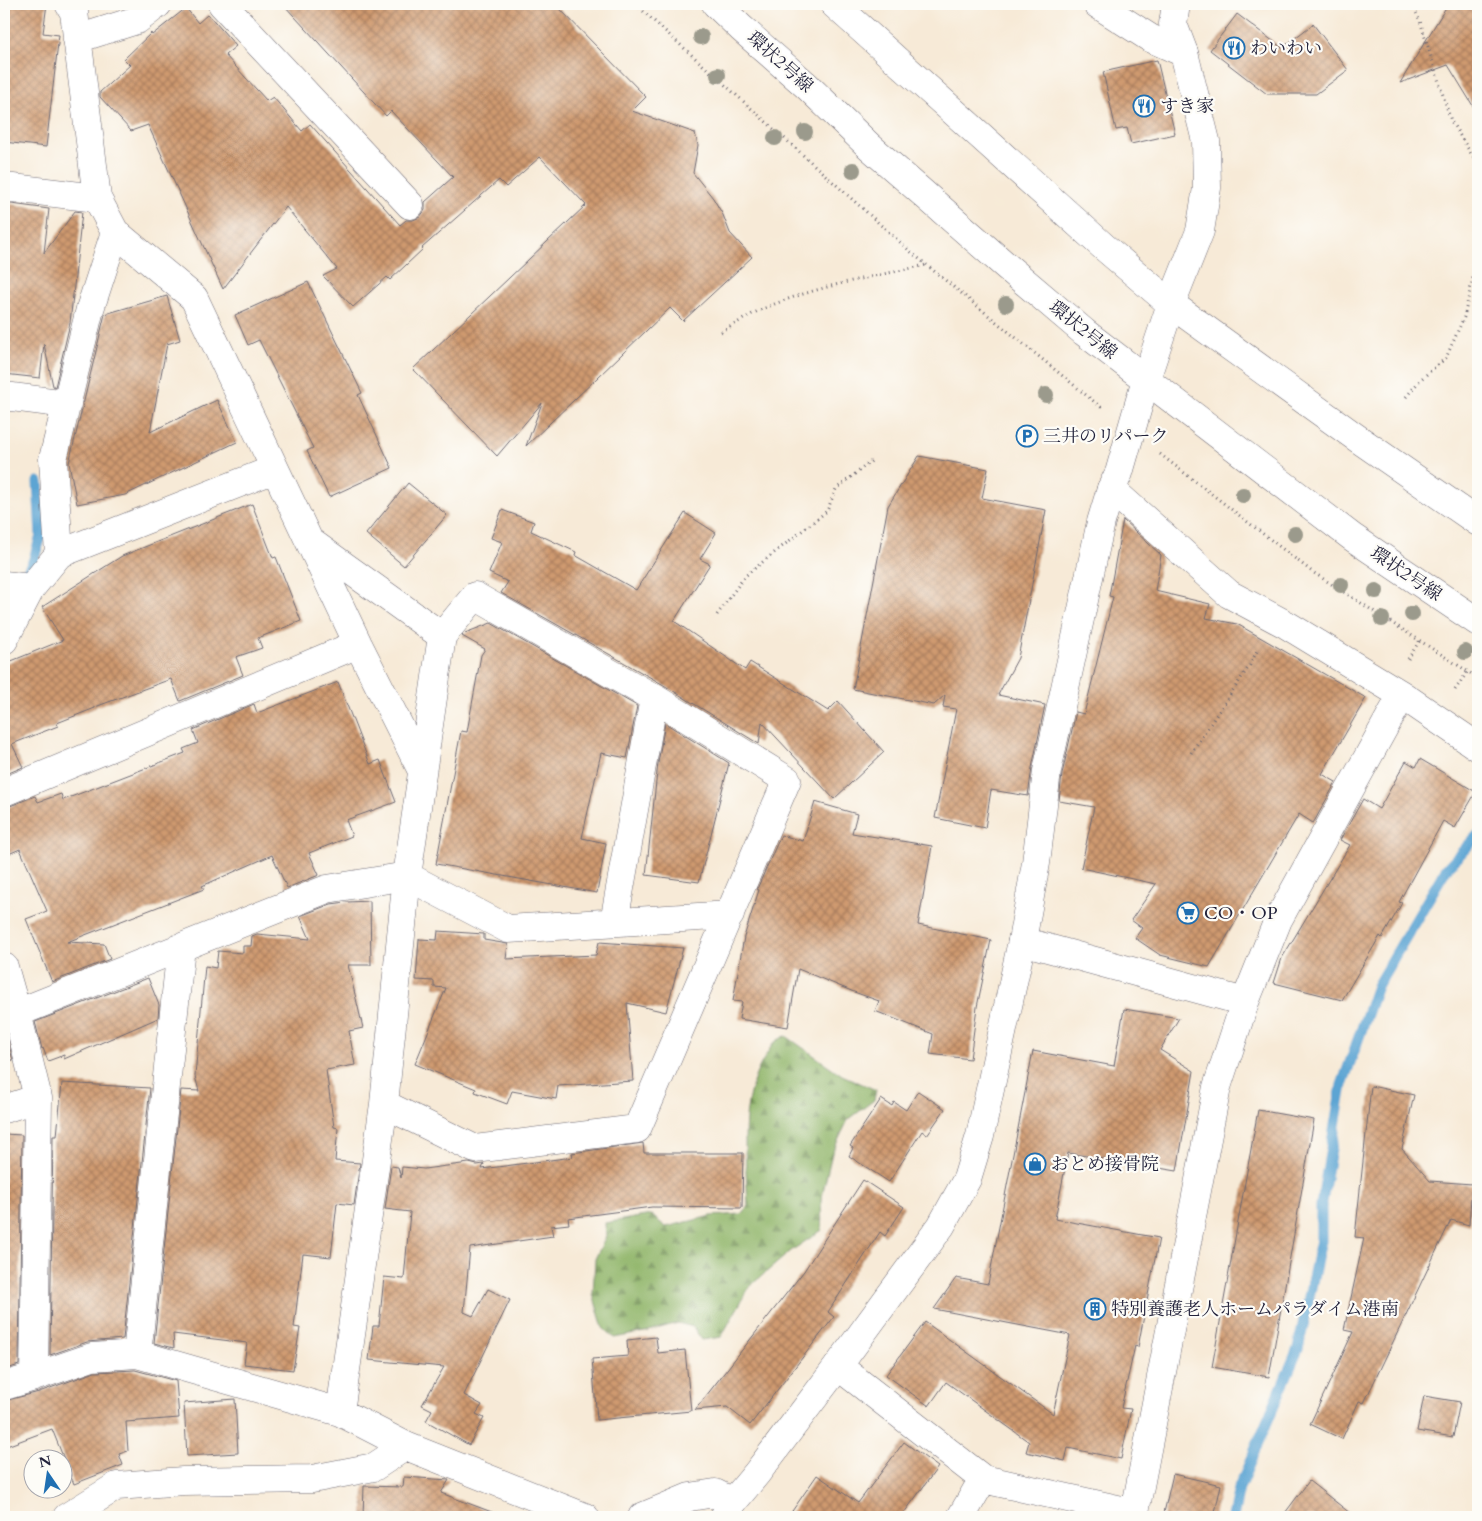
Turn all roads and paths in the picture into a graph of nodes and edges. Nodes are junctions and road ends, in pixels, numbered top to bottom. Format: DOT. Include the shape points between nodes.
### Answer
graph roads {
  1 [pos="69,4"];
  2 [pos="158,4"];
  3 [pos="222,4"];
  4 [pos="636,4"];
  5 [pos="716,4"];
  6 [pos="834,4"];
  7 [pos="1097,4"];
  8 [pos="1176,4"];
  9 [pos="1412,4"];
  10 [pos="77,39"];
  11 [pos="1184,53"];
  12 [pos="1478,165"];
  13 [pos="4,188"];
  14 [pos="97,198"];
  15 [pos="410,205"];
  16 [pos="115,232"];
  17 [pos="1478,255"];
  18 [pos="927,265"];
  19 [pos="1172,304"];
  20 [pos="721,332"];
  21 [pos="1146,379"];
  22 [pos="4,396"];
  23 [pos="1406,397"];
  24 [pos="67,404"];
  25 [pos="1130,432"];
  26 [pos="874,459"];
  27 [pos="275,469"];
  28 [pos="1111,489"];
  29 [pos="1478,522"];
  30 [pos="308,540"];
  31 [pos="59,554"];
  32 [pos="4,585"];
  33 [pos="31,588"];
  34 [pos="717,614"];
  35 [pos="1275,618"];
  36 [pos="1478,622"];
  37 [pos="442,636"];
  38 [pos="4,640"];
  39 [pos="1420,640"];
  40 [pos="358,644"];
  41 [pos="1405,663"];
  42 [pos="1468,671"];
  43 [pos="1478,678"];
  44 [pos="1453,694"];
  45 [pos="1402,695"];
  46 [pos="654,698"];
  47 [pos="1478,746"];
  48 [pos="1192,753"];
  49 [pos="422,771"];
  50 [pos="4,792"];
  51 [pos="407,876"];
  52 [pos="730,915"];
  53 [pos="614,922"];
  54 [pos="1022,941"];
  55 [pos="181,947"];
  56 [pos="4,967"];
  57 [pos="1245,1002"];
  58 [pos="17,1013"];
  59 [pos="38,1098"];
  60 [pos="384,1104"];
  61 [pos="4,1109"];
  62 [pos="137,1354"];
  63 [pos="838,1366"];
  64 [pos="34,1377"];
  65 [pos="4,1386"];
  66 [pos="340,1412"];
  67 [pos="406,1446"];
  68 [pos="983,1479"];
  69 [pos="728,1510"];
  70 [pos="1134,1515"];
  71 [pos="67,1517"];
  72 [pos="585,1517"];
  73 [pos="642,1517"];
  74 [pos="961,1517"];
  1 -- 10 [label="street" via="74,12"];
  2 -- 10 [label="street" via="137,20"];
  3 -- 15 [label="street"];
  4 -- 18 [label="path"];
  5 -- 21 [label="street, 環状2号線" via="1005,265"];
  6 -- 19 [label="street" via="1104,247"];
  7 -- 11 [label="street" via="1150,38"];
  8 -- 11 [label="street" via="1173,24"];
  9 -- 12 [label="path" via="1451,121"];
  10 -- 14 [label="street"];
  11 -- 19 [label="street" via="1206,141 1207,188 1200,231"];
  13 -- 14 [label="street"];
  14 -- 16 [label="street"];
  16 -- 24 [label="street" via="90,309"];
  16 -- 27 [label="street" via="194,298"];
  17 -- 23 [label="path" via="1464,317 1446,358"];
  18 -- 20 [label="path" via="791,298 764,308"];
  18 -- 25 [label="path"];
  19 -- 21 [label="street"];
  19 -- 29 [label="street"];
  21 -- 25 [label="street"];
  21 -- 36 [label="street, 環状2号線" via="1352,537"];
  22 -- 24 [label="street"];
  24 -- 31 [label="street" via="53,460"];
  25 -- 28 [label="street" via="1119,473"];
  25 -- 39 [label="path" via="1310,571"];
  26 -- 34 [label="path" via="836,489 827,511 745,576"];
  27 -- 30 [label="street"];
  27 -- 31 [label="street"];
  28 -- 35 [label="street" via="1229,594"];
  28 -- 54 [label="street" via="1047,771 1036,863"];
  30 -- 37 [label="street"];
  30 -- 40 [label="street"];
  31 -- 33 [label="street"];
  32 -- 33 [label="street"];
  33 -- 38 [label="street"];
  35 -- 45 [label="street"];
  35 -- 48 [label="path" via="1250,665"];
  37 -- 46 [label="street" via="475,596"];
  37 -- 49 [label="street"];
  39 -- 41 [label="path"];
  39 -- 42 [label="path"];
  40 -- 49 [label="street"];
  40 -- 50 [label="street"];
  42 -- 43 [label="path"];
  42 -- 44 [label="path"];
  45 -- 47 [label="street"];
  45 -- 57 [label="street" via="1278,920"];
  46 -- 52 [label="street" via="787,780"];
  46 -- 53 [label="street"];
  49 -- 51 [label="street"];
  51 -- 53 [label="street" via="508,929"];
  51 -- 55 [label="street" via="327,889"];
  51 -- 60 [label="street"];
  52 -- 53 [label="street"];
  52 -- 60 [label="street" via="637,1129 475,1149"];
  54 -- 57 [label="street"];
  54 -- 63 [label="street" via="980,1136 967,1179 941,1226"];
  55 -- 58 [label="street"];
  55 -- 62 [label="street"];
  56 -- 58 [label="street"];
  57 -- 70 [label="street" via="1217,1087"];
  58 -- 59 [label="street"];
  59 -- 61 [label="street"];
  59 -- 64 [label="street"];
  60 -- 66 [label="street"];
  62 -- 64 [label="street" via="92,1356"];
  62 -- 66 [label="street"];
  63 -- 68 [label="street"];
  63 -- 69 [label="street"];
  64 -- 65 [label="street"];
  66 -- 67 [label="street"];
  67 -- 71 [label="street" via="374,1467 312,1479 183,1480 117,1486"];
  67 -- 72 [label="street"];
  68 -- 70 [label="street"];
  68 -- 74 [label="street"];
  69 -- 73 [label="street" via="715,1493 690,1497"];
}
